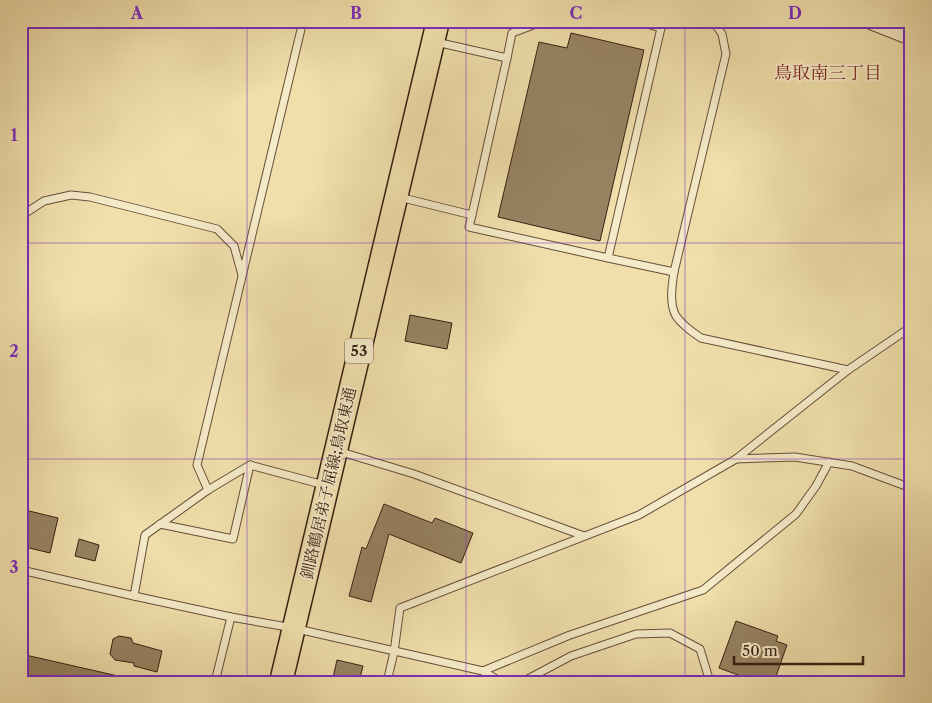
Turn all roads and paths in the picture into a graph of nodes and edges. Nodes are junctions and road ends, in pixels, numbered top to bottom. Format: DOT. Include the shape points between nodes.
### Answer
graph roads {
  1 [pos="303,21"];
  2 [pos="544,21"];
  3 [pos="636,21"];
  4 [pos="713,21"];
  5 [pos="868,21"];
  6 [pos="662,25"];
  7 [pos="897,27"];
  8 [pos="435,31"];
  9 [pos="911,38"];
  10 [pos="507,58"];
  11 [pos="396,196"];
  12 [pos="472,215"];
  13 [pos="21,216"];
  14 [pos="608,258"];
  15 [pos="674,272"];
  16 [pos="242,275"];
  17 [pos="911,327"];
  18 [pos="848,370"];
  19 [pos="336,450"];
  20 [pos="736,458"];
  21 [pos="829,462"];
  22 [pos="250,465"];
  23 [pos="327,486"];
  24 [pos="911,488"];
  25 [pos="208,490"];
  26 [pos="160,524"];
  27 [pos="584,536"];
  28 [pos="21,570"];
  29 [pos="134,596"];
  30 [pos="231,617"];
  31 [pos="293,628"];
  32 [pos="394,652"];
  33 [pos="483,671"];
  34 [pos="215,682"];
  35 [pos="280,682"];
  36 [pos="387,682"];
  37 [pos="501,682"];
  38 [pos="522,682"];
  39 [pos="710,682"];
  1 -- 16 [label="lane"];
  2 -- 10 [label="lane" via="512,33"];
  3 -- 6 [label="lane"];
  4 -- 15 [label="lane" via="722,34 726,54"];
  5 -- 7 [label="street"];
  6 -- 14 [label="lane"];
  7 -- 9 [label="street"];
  8 -- 10 [label="lane"];
  8 -- 11 [label="main road, 釧路鶴居弟子屈線;鳥取東通 / 53"];
  10 -- 12 [label="lane"];
  11 -- 12 [label="lane"];
  11 -- 19 [label="main road, 釧路鶴居弟子屈線;鳥取東通 / 53"];
  12 -- 14 [label="lane" via="469,227"];
  13 -- 16 [label="lane" via="44,201 71,195 217,229 234,246"];
  14 -- 15 [label="lane"];
  15 -- 18 [label="lane" via="671,296 676,316 701,338"];
  16 -- 25 [label="lane" via="197,465"];
  17 -- 18 [label="lane"];
  18 -- 20 [label="lane"];
  19 -- 23 [label="main road, 釧路鶴居弟子屈線;鳥取東通 / 53"];
  19 -- 27 [label="lane" via="414,474"];
  20 -- 21 [label="lane" via="795,457"];
  20 -- 27 [label="lane" via="639,515"];
  21 -- 24 [label="lane" via="852,466"];
  21 -- 33 [label="lane" via="796,514 703,590 570,635"];
  22 -- 23 [label="lane"];
  22 -- 25 [label="lane"];
  22 -- 26 [label="lane" via="233,539"];
  23 -- 31 [label="main road, 釧路鶴居弟子屈線;鳥取東通 / 53"];
  25 -- 26 [label="lane"];
  26 -- 29 [label="lane" via="145,535"];
  27 -- 32 [label="lane" via="400,608"];
  28 -- 29 [label="lane"];
  29 -- 30 [label="lane"];
  30 -- 31 [label="lane"];
  30 -- 34 [label="lane"];
  31 -- 32 [label="lane"];
  31 -- 35 [label="main road, 釧路鶴居弟子屈線;鳥取東通 / 53"];
  32 -- 33 [label="lane"];
  32 -- 36 [label="lane"];
  33 -- 37 [label="lane"];
  38 -- 39 [label="lane" via="571,656 636,634 670,633 700,649"];
}
